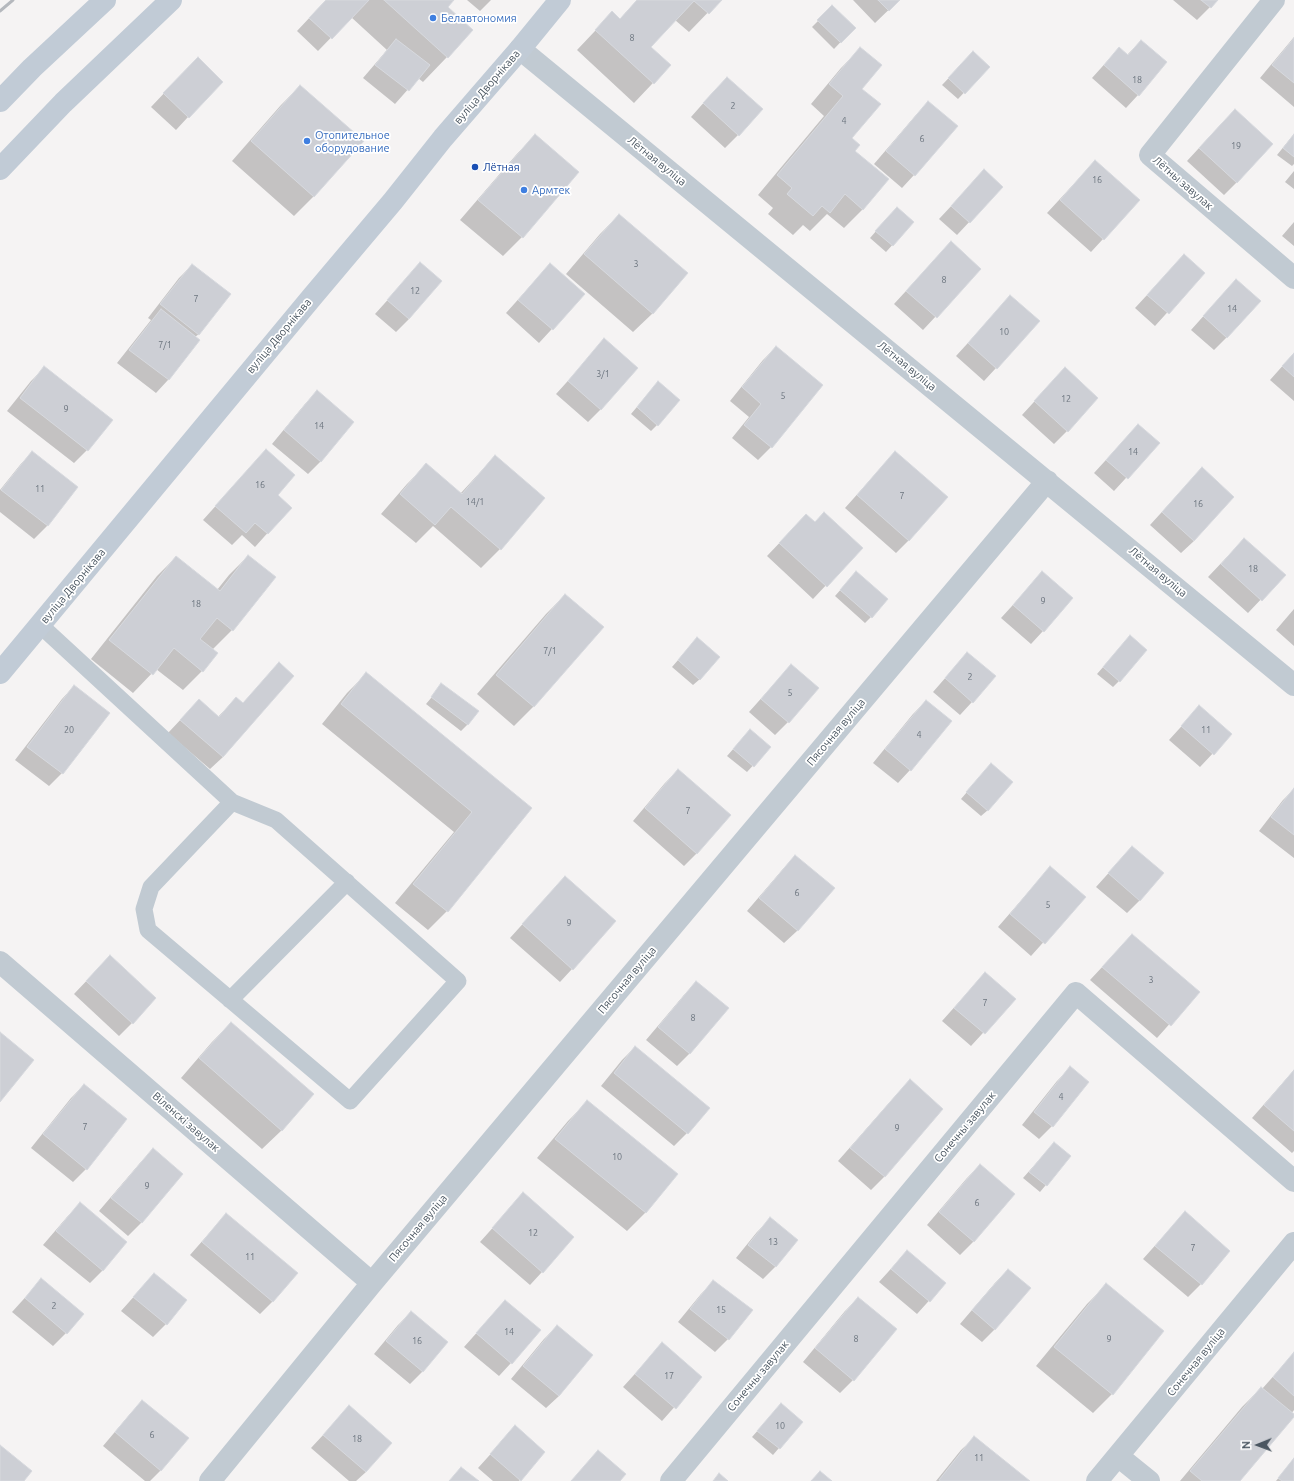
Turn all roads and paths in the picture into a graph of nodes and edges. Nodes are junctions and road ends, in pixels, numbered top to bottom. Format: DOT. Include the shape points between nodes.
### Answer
graph roads {
  1 [pos="105,0"];
  2 [pos="171,0"];
  3 [pos="560,0"];
  4 [pos="1274,0"];
  5 [pos="520,49"];
  6 [pos="0,101"];
  7 [pos="0,169"];
  8 [pos="1294,278"];
  9 [pos="1047,481"];
  10 [pos="40,625"];
  11 [pos="0,673"];
  12 [pos="1294,685"];
  13 [pos="232,802"];
  14 [pos="347,882"];
  15 [pos="0,962"];
  16 [pos="230,1000"];
  17 [pos="1294,1181"];
  18 [pos="1294,1243"];
  19 [pos="372,1283"];
  20 [pos="1118,1456"];
  21 [pos="210,1481"];
  22 [pos="671,1481"];
  23 [pos="1097,1481"];
  24 [pos="1148,1481"];
  1 -- 6 [label="main road"];
  2 -- 7 [label="main road" via="63,103"];
  3 -- 5 [label="main road, вуліца Дворнікава"];
  4 -- 8 [label="street, Лётны завулак" via="1150,155"];
  5 -- 9 [label="street, Лётная вуліца"];
  5 -- 10 [label="main road, вуліца Дворнікава" via="443,138"];
  9 -- 12 [label="street, Лётная вуліца"];
  9 -- 19 [label="street, Пясочная вуліца"];
  10 -- 11 [label="main road, вуліца Дворнікава"];
  10 -- 13 [label="lane"];
  13 -- 14 [label="lane" via="276,820"];
  13 -- 16 [label="lane" via="151,887 144,909 148,930"];
  14 -- 16 [label="lane"];
  14 -- 16 [label="lane" via="458,981 350,1102"];
  15 -- 19 [label="street, Віленскі завулак"];
  17 -- 22 [label="street, Сонечны завулак" via="1076,993"];
  18 -- 20 [label="street, Сонечная вуліца"];
  19 -- 21 [label="street, Пясочная вуліца"];
  20 -- 23 [label="street, Сонечная вуліца"];
  20 -- 24 [label="street"];
}
